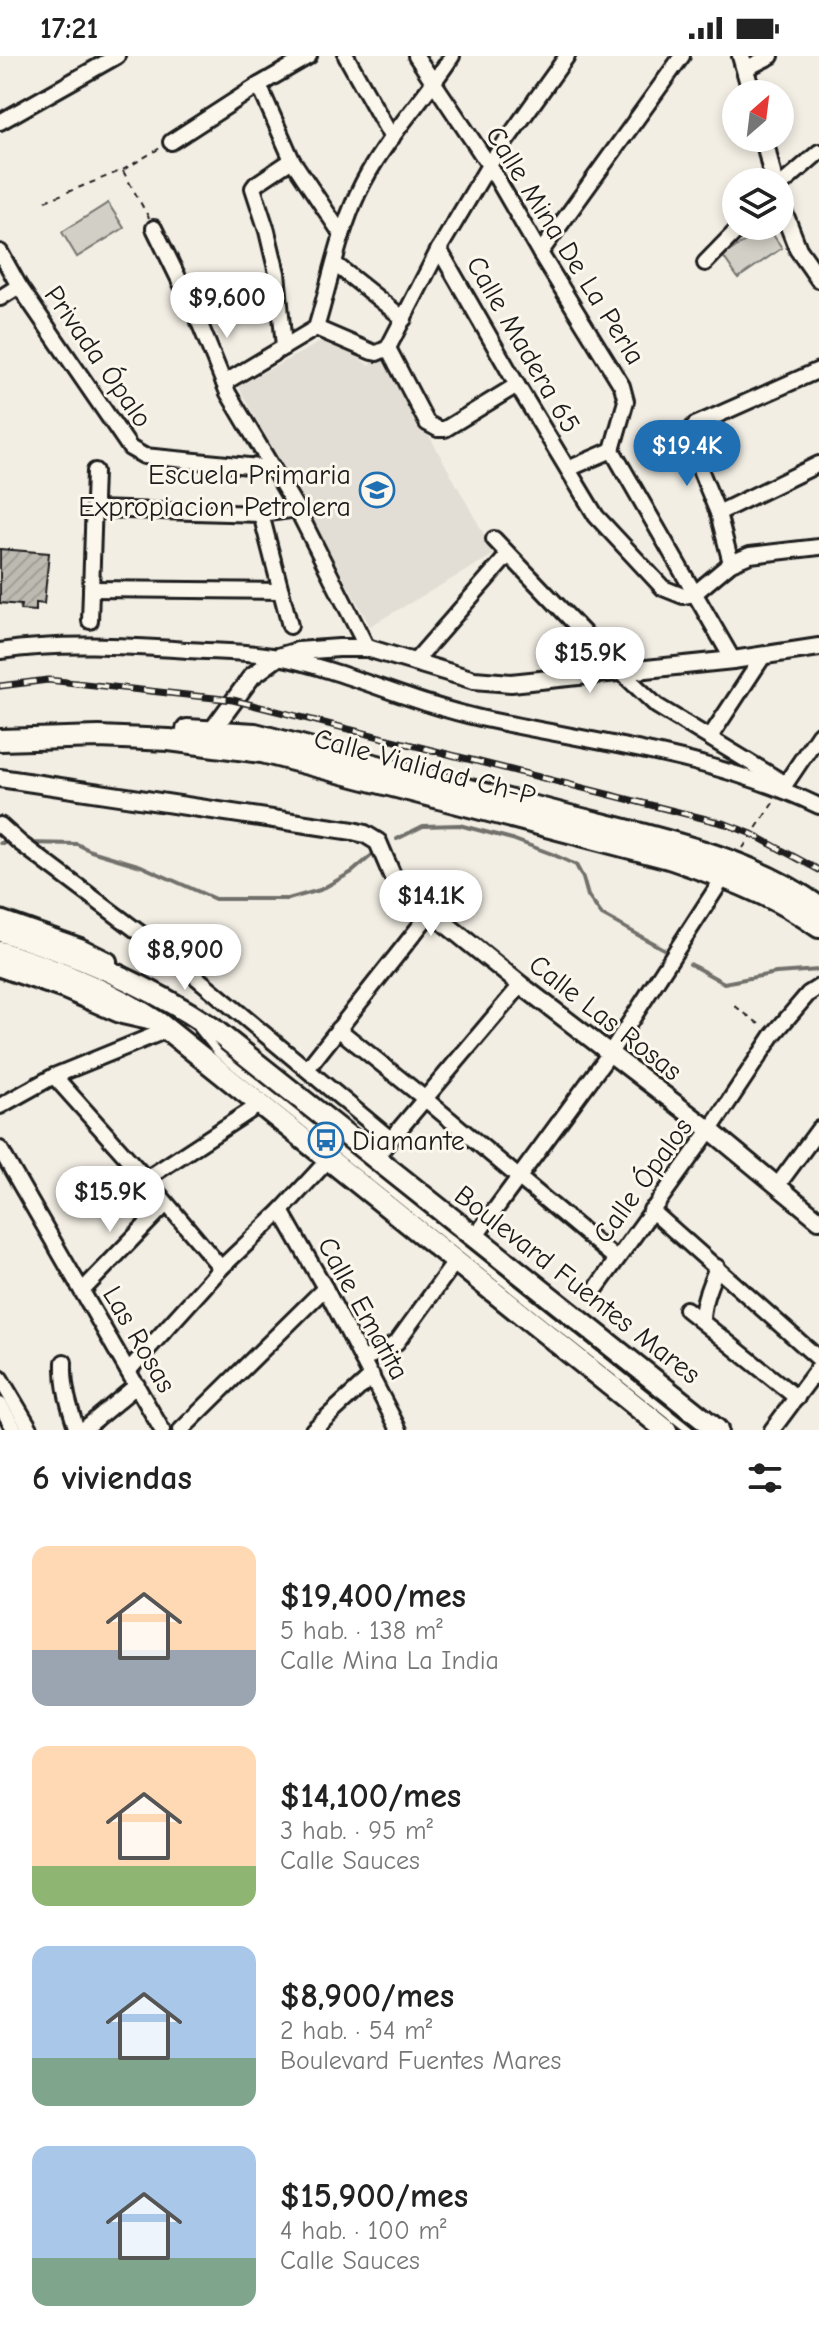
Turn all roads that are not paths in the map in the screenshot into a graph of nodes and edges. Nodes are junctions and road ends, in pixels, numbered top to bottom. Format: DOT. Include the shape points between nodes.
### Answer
graph roads {
  1 [pos="117,56"];
  2 [pos="309,56"];
  3 [pos="346,56"];
  4 [pos="416,56"];
  5 [pos="452,56"];
  6 [pos="567,56"];
  7 [pos="682,56"];
  8 [pos="771,56"];
  9 [pos="743,62"];
  10 [pos="433,84"];
  11 [pos="259,85"];
  12 [pos="1,119"];
  13 [pos="392,138"];
  14 [pos="171,142"];
  15 [pos="819,152"];
  16 [pos="292,160"];
  17 [pos="489,165"];
  18 [pos="794,174"];
  19 [pos="154,228"];
  20 [pos="342,235"];
  21 [pos="794,239"];
  22 [pos="727,240"];
  23 [pos="439,249"];
  24 [pos="0,252"];
  25 [pos="540,253"];
  26 [pos="705,263"];
  27 [pos="335,264"];
  28 [pos="819,279"];
  29 [pos="19,286"];
  30 [pos="0,298"];
  31 [pos="404,319"];
  32 [pos="316,328"];
  33 [pos="284,347"];
  34 [pos="388,348"];
  35 [pos="819,370"];
  36 [pos="224,383"];
  37 [pos="517,385"];
  38 [pos="612,450"];
  39 [pos="819,464"];
  40 [pos="271,468"];
  41 [pos="568,469"];
  42 [pos="95,471"];
  43 [pos="94,509"];
  44 [pos="297,509"];
  45 [pos="718,513"];
  46 [pos="261,514"];
  47 [pos="494,539"];
  48 [pos="819,547"];
  49 [pos="508,555"];
  50 [pos="731,563"];
  51 [pos="91,589"];
  52 [pos="281,591"];
  53 [pos="694,594"];
  54 [pos="90,621"];
  55 [pos="290,626"];
  56 [pos="819,647"];
  57 [pos="367,648"];
  58 [pos="0,651"];
  59 [pos="764,655"];
  60 [pos="278,657"];
  61 [pos="733,660"];
  62 [pos="415,661"];
  63 [pos="621,672"];
  64 [pos="0,728"];
  65 [pos="819,734"];
  66 [pos="710,737"];
  67 [pos="209,738"];
  68 [pos="0,740"];
  69 [pos="0,778"];
  70 [pos="784,786"];
  71 [pos="819,806"];
  72 [pos="0,825"];
  73 [pos="729,870"];
  74 [pos="819,907"];
  75 [pos="431,912"];
  76 [pos="0,919"];
  77 [pos="819,927"];
  78 [pos="0,931"];
  79 [pos="0,952"];
  80 [pos="0,968"];
  81 [pos="521,985"];
  82 [pos="819,987"];
  83 [pos="181,1007"];
  84 [pos="163,1026"];
  85 [pos="212,1028"];
  86 [pos="338,1029"];
  87 [pos="218,1053"];
  88 [pos="610,1053"];
  89 [pos="307,1069"];
  90 [pos="54,1076"];
  91 [pos="424,1098"];
  92 [pos="259,1105"];
  93 [pos="0,1106"];
  94 [pos="819,1129"];
  95 [pos="710,1130"];
  96 [pos="389,1138"];
  97 [pos="0,1149"];
  98 [pos="375,1158"];
  99 [pos="328,1160"];
  100 [pos="518,1177"];
  101 [pos="146,1179"];
  102 [pos="777,1186"];
  103 [pos="166,1204"];
  104 [pos="651,1210"];
  105 [pos="281,1211"];
  106 [pos="819,1220"];
  107 [pos="475,1237"];
  108 [pos="616,1259"];
  109 [pos="455,1262"];
  110 [pos="717,1267"];
  111 [pos="221,1268"];
  112 [pos="325,1288"];
  113 [pos="595,1290"];
  114 [pos="82,1291"];
  115 [pos="686,1309"];
  116 [pos="702,1321"];
  117 [pos="362,1359"];
  118 [pos="819,1359"];
  119 [pos="64,1362"];
  120 [pos="819,1367"];
  121 [pos="128,1371"];
  122 [pos="372,1376"];
  123 [pos="0,1378"];
  124 [pos="137,1385"];
  125 [pos="797,1398"];
  126 [pos="0,1405"];
  127 [pos="658,1427"];
  128 [pos="15,1430"];
  129 [pos="31,1430"];
  130 [pos="80,1430"];
  131 [pos="162,1430"];
  132 [pos="181,1430"];
  133 [pos="313,1430"];
  134 [pos="399,1430"];
  135 [pos="689,1430"];
  136 [pos="717,1430"];
  137 [pos="772,1430"];
  1 -- 12 [label="street"];
  2 -- 11 [label="street"];
  3 -- 13 [label="street"];
  4 -- 10 [label="street, Calle Mina De La Perla"];
  5 -- 10 [label="street"];
  6 -- 17 [label="street"];
  7 -- 25 [label="street"];
  8 -- 9 [label="street"];
  10 -- 13 [label="street"];
  10 -- 17 [label="street, Calle Mina De La Perla"];
  11 -- 14 [label="street"];
  11 -- 16 [label="street"];
  13 -- 20 [label="street" via="366,177"];
  15 -- 18 [label="street"];
  16 -- 20 [label="street"];
  16 -- 33 [label="street" via="253,188 277,273"];
  17 -- 23 [label="street"];
  17 -- 25 [label="street, Calle Mina De La Perla"];
  19 -- 36 [label="street"];
  20 -- 27 [label="street"];
  21 -- 28 [label="street"];
  22 -- 26 [label="street"];
  23 -- 31 [label="street"];
  23 -- 37 [label="street, Calle Madera 65"];
  24 -- 29 [label="street, Privada Ópalo"];
  25 -- 38 [label="street, Calle Mina De La Perla" via="625,393"];
  27 -- 31 [label="street"];
  27 -- 32 [label="street"];
  29 -- 30 [label="street"];
  29 -- 40 [label="street, Privada Ópalo" via="135,452"];
  31 -- 34 [label="street"];
  32 -- 33 [label="street"];
  32 -- 34 [label="street" via="372,352"];
  33 -- 36 [label="street"];
  34 -- 37 [label="street" via="427,423 438,429"];
  35 -- 45 [label="street" via="691,429 687,438"];
  36 -- 40 [label="street"];
  37 -- 41 [label="street, Calle Madera 65"];
  38 -- 41 [label="street"];
  38 -- 53 [label="street"];
  39 -- 45 [label="street"];
  40 -- 44 [label="street"];
  41 -- 53 [label="street, Calle Madera 65" via="596,516 663,588 683,596"];
  42 -- 43 [label="street"];
  43 -- 46 [label="street"];
  43 -- 51 [label="street"];
  44 -- 46 [label="street"];
  44 -- 57 [label="street"];
  45 -- 50 [label="street"];
  46 -- 52 [label="street"];
  47 -- 49 [label="street"];
  48 -- 50 [label="street" via="750,555"];
  49 -- 62 [label="street"];
  49 -- 63 [label="street"];
  50 -- 53 [label="street"];
  51 -- 52 [label="street"];
  51 -- 54 [label="street"];
  52 -- 55 [label="street"];
  53 -- 61 [label="street"];
  56 -- 59 [label="street"];
  57 -- 60 [label="street"];
  57 -- 62 [label="street"];
  58 -- 60 [label="street" via="101,645"];
  59 -- 61 [label="street"];
  59 -- 66 [label="street"];
  60 -- 67 [label="street" via="246,681"];
  60 -- 70 [label="street" via="431,706 645,750"];
  61 -- 63 [label="street"];
  62 -- 63 [label="street" via="495,683"];
  63 -- 66 [label="street" via="668,714"];
  64 -- 67 [label="main road, Calle Vialidad Ch-P" via="85,723"];
  65 -- 70 [label="street"];
  66 -- 70 [label="street"];
  67 -- 68 [label="main road, Calle Vialidad Ch-P"];
  67 -- 73 [label="main road, Calle Vialidad Ch-P"];
  69 -- 75 [label="street, Calle Las Rosas" via="358,832 378,842 392,875"];
  70 -- 71 [label="street"];
  72 -- 89 [label="street"];
  73 -- 74 [label="main road, Calle Vialidad Ch-P" via="767,877"];
  73 -- 77 [label="main road, Calle Vialidad Ch-P"];
  73 -- 88 [label="street"];
  75 -- 81 [label="street, Calle Las Rosas"];
  75 -- 86 [label="street"];
  76 -- 85 [label="street" via="80,947 164,988"];
  78 -- 83 [label="main road, Boulevard Fuentes Mares" via="107,969"];
  79 -- 84 [label="main road, Boulevard Fuentes Mares" via="78,978"];
  80 -- 84 [label="street"];
  81 -- 88 [label="street, Calle Las Rosas"];
  81 -- 91 [label="street"];
  82 -- 95 [label="street, Calle Ópalos" via="773,1035"];
  83 -- 85 [label="main road, Boulevard Fuentes Mares"];
  83 -- 87 [label="lane"];
  84 -- 87 [label="lane"];
  84 -- 90 [label="street"];
  84 -- 92 [label="main road, Boulevard Fuentes Mares"];
  85 -- 98 [label="main road, Boulevard Fuentes Mares"];
  86 -- 89 [label="street"];
  86 -- 91 [label="street"];
  87 -- 135 [label="lane"];
  88 -- 95 [label="street, Calle Las Rosas"];
  88 -- 100 [label="street"];
  89 -- 96 [label="street"];
  90 -- 93 [label="street"];
  90 -- 101 [label="street"];
  91 -- 96 [label="street"];
  91 -- 100 [label="street"];
  92 -- 99 [label="main road, Boulevard Fuentes Mares"];
  92 -- 101 [label="street"];
  94 -- 102 [label="street"];
  95 -- 102 [label="street, Calle Las Rosas"];
  95 -- 104 [label="street, Calle Ópalos"];
  96 -- 98 [label="street"];
  97 -- 114 [label="street, Las Rosas"];
  98 -- 107 [label="main road, Boulevard Fuentes Mares"];
  99 -- 105 [label="street"];
  99 -- 109 [label="main road, Boulevard Fuentes Mares"];
  100 -- 107 [label="street"];
  100 -- 108 [label="street"];
  101 -- 103 [label="street"];
  102 -- 106 [label="street, Calle Las Rosas"];
  103 -- 111 [label="street"];
  103 -- 114 [label="street"];
  104 -- 108 [label="street, Calle Ópalos"];
  104 -- 110 [label="street"];
  105 -- 111 [label="street"];
  105 -- 112 [label="street, Calle Ematita"];
  107 -- 136 [label="main road, Boulevard Fuentes Mares"];
  108 -- 113 [label="street, Calle Ópalos"];
  109 -- 117 [label="street" via="397,1342"];
  109 -- 127 [label="main road, Boulevard Fuentes Mares"];
  110 -- 116 [label="street"];
  110 -- 118 [label="street"];
  111 -- 121 [label="street"];
  112 -- 117 [label="street, Calle Ematita"];
  112 -- 132 [label="street"];
  114 -- 121 [label="street, Las Rosas"];
  115 -- 116 [label="street"];
  116 -- 125 [label="street"];
  117 -- 122 [label="street, Calle Ematita"];
  119 -- 130 [label="street" via="66,1398"];
  120 -- 125 [label="street"];
  121 -- 124 [label="street, Las Rosas"];
  122 -- 133 [label="street"];
  122 -- 134 [label="street, Calle Ematita"];
  123 -- 129 [label="street"];
  124 -- 130 [label="street"];
  124 -- 131 [label="street, Las Rosas"];
  125 -- 137 [label="street"];
  126 -- 128 [label="street"];
}
